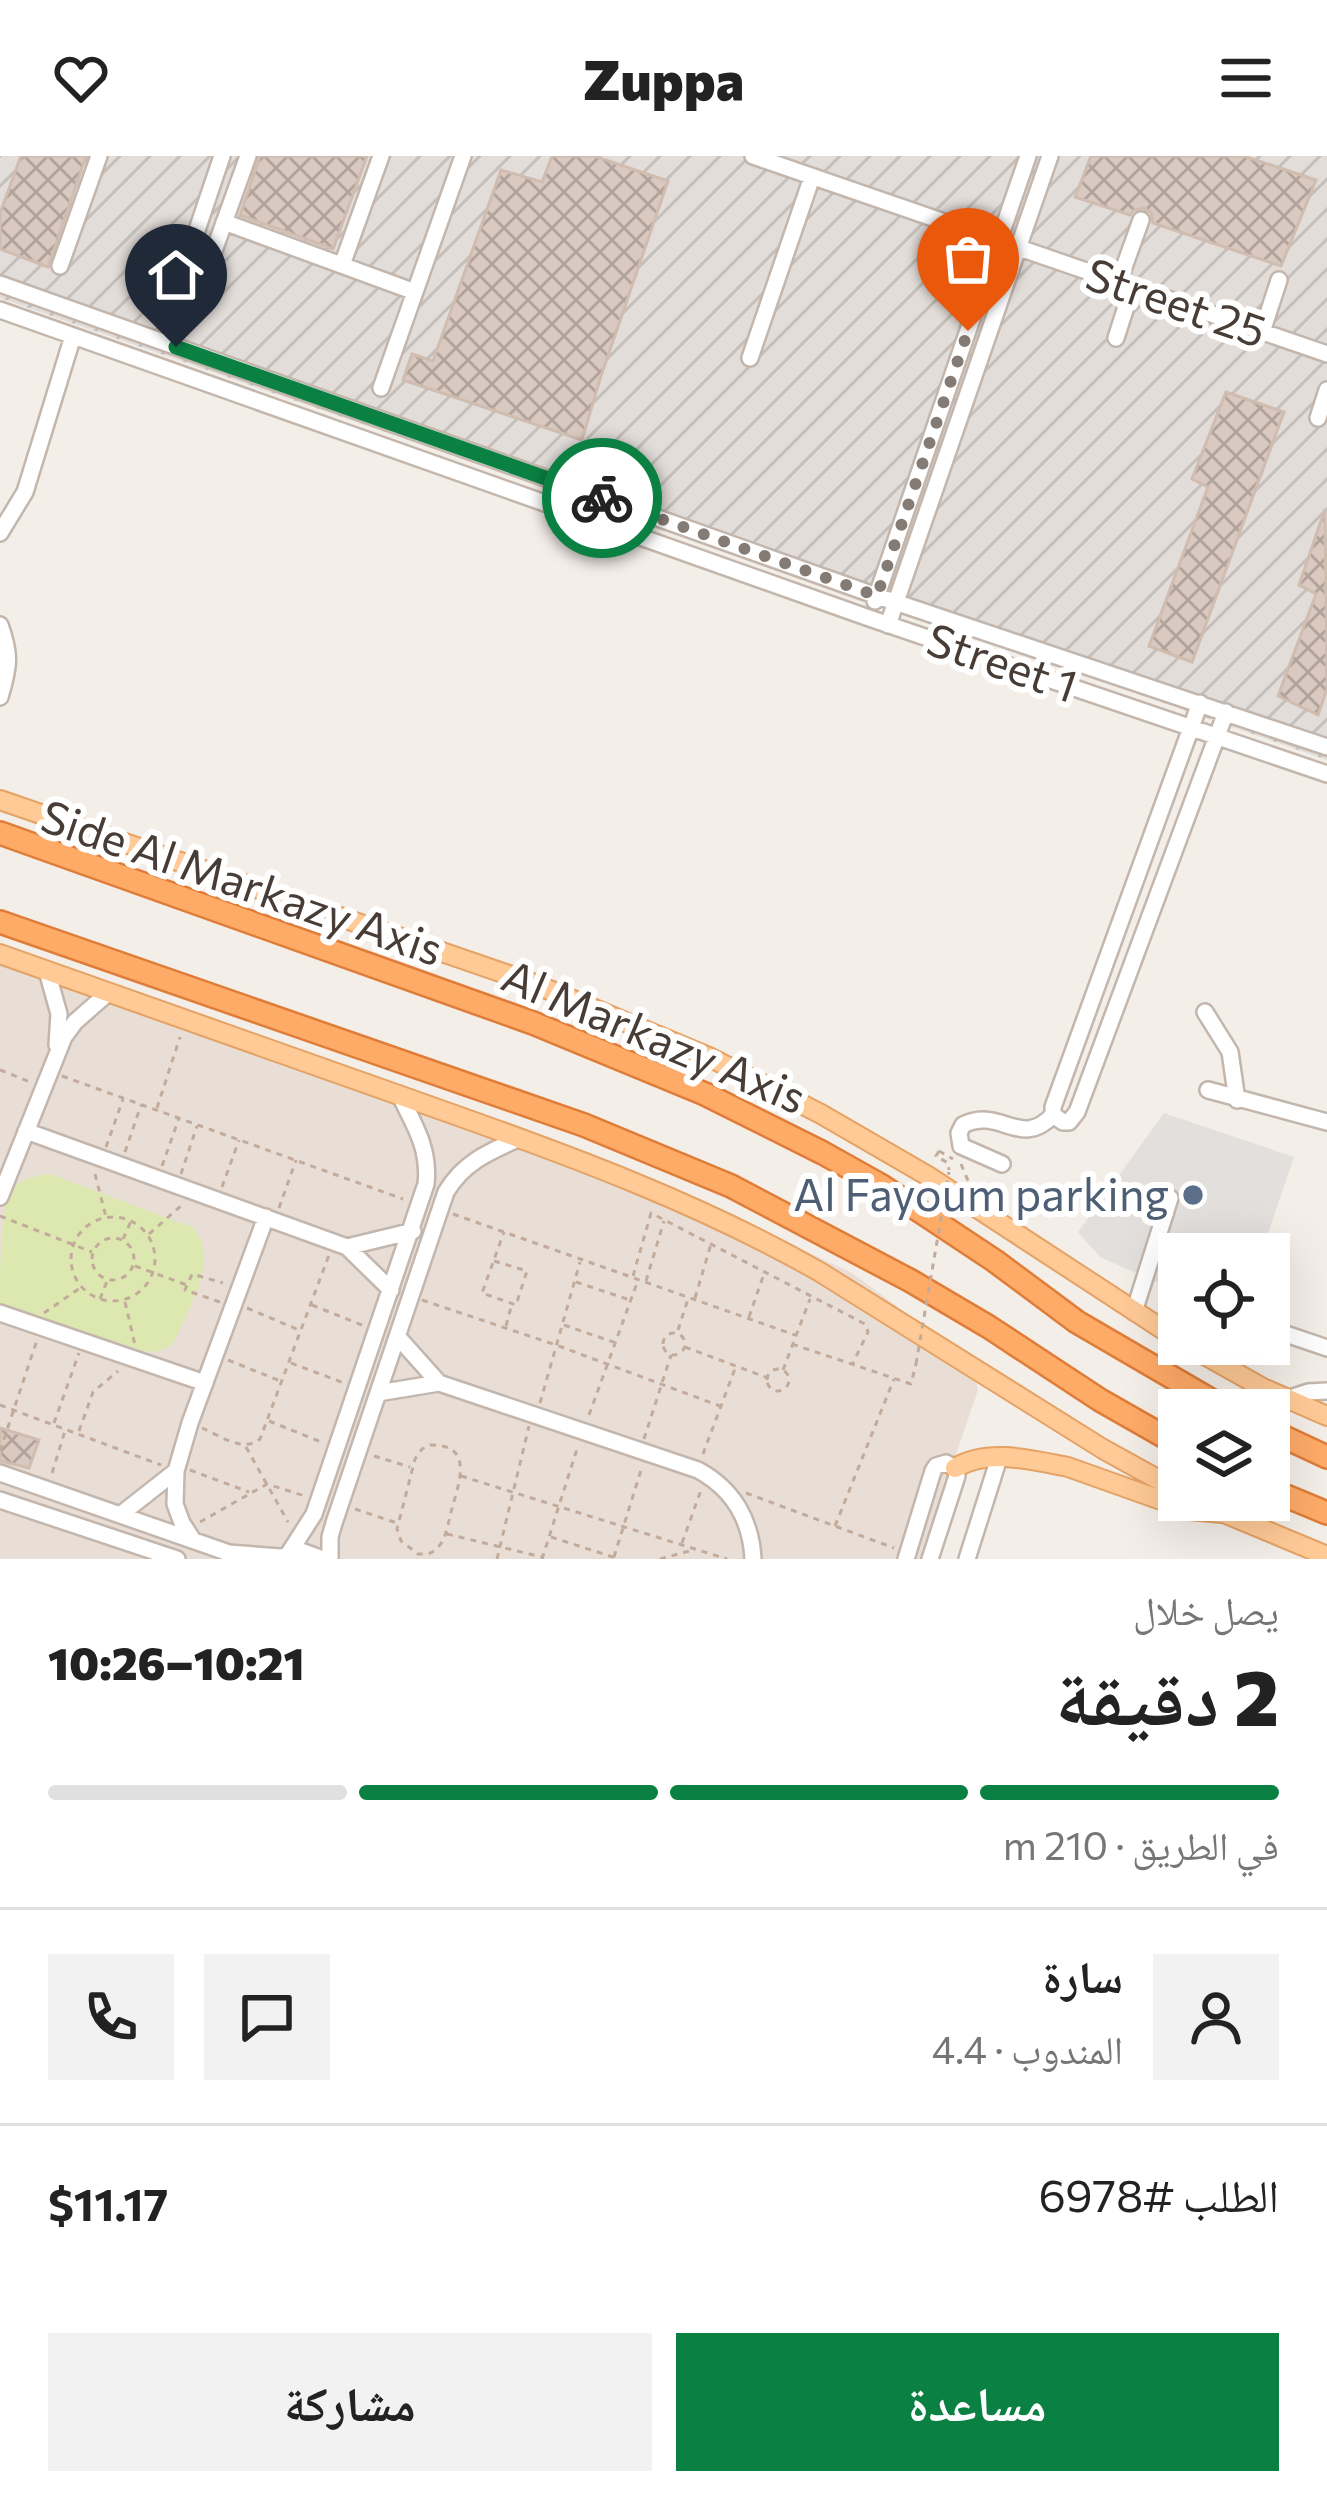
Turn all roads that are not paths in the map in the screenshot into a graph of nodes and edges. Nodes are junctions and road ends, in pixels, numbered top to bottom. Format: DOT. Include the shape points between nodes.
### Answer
graph roads {
  1 [pos="99,156"];
  2 [pos="222,156"];
  3 [pos="248,156"];
  4 [pos="381,156"];
  5 [pos="463,156"];
  6 [pos="753,156"];
  7 [pos="1028,156"];
  8 [pos="1050,156"];
  9 [pos="812,177"];
  10 [pos="1141,220"];
  11 [pos="224,222"];
  12 [pos="998,242"];
  13 [pos="1017,249"];
  14 [pos="342,265"];
  15 [pos="60,266"];
  16 [pos="1279,280"];
  17 [pos="0,284"];
  18 [pos="1125,286"];
  19 [pos="416,292"];
  20 [pos="173,301"];
  21 [pos="0,310"];
  22 [pos="191,315"];
  23 [pos="1262,332"];
  24 [pos="74,336"];
  25 [pos="1116,338"];
  26 [pos="1327,355"];
  27 [pos="750,358"];
  28 [pos="381,388"];
  29 [pos="1327,390"];
  30 [pos="1318,418"];
  31 [pos="0,533"];
  32 [pos="877,596"];
  33 [pos="896,602"];
  34 [pos="869,618"];
  35 [pos="0,625"];
  36 [pos="888,625"];
  37 [pos="0,697"];
  38 [pos="1200,703"];
  39 [pos="1226,712"];
  40 [pos="1192,728"];
  41 [pos="1216,735"];
  42 [pos="1327,747"];
  43 [pos="1327,773"];
  44 [pos="0,800"];
  45 [pos="0,833"];
  46 [pos="0,922"];
  47 [pos="0,954"];
  48 [pos="47,971"];
  49 [pos="108,993"];
  50 [pos="1205,1012"];
  51 [pos="55,1054"];
  52 [pos="1208,1090"];
  53 [pos="398,1094"];
  54 [pos="1237,1100"];
  55 [pos="1054,1114"];
  56 [pos="1327,1122"];
  57 [pos="26,1131"];
  58 [pos="520,1138"];
  59 [pos="1002,1164"];
  60 [pos="0,1197"];
  61 [pos="1170,1198"];
  62 [pos="270,1219"];
  63 [pos="413,1231"];
  64 [pos="340,1244"];
  65 [pos="392,1290"];
  66 [pos="1134,1312"];
  67 [pos="0,1313"];
  68 [pos="1158,1327"];
  69 [pos="1290,1335"];
  70 [pos="397,1336"];
  71 [pos="1327,1348"];
  72 [pos="1220,1365"];
  73 [pos="205,1383"];
  74 [pos="439,1383"];
  75 [pos="1192,1389"];
  76 [pos="1267,1389"];
  77 [pos="1327,1391"];
  78 [pos="378,1393"];
  79 [pos="1290,1398"];
  80 [pos="1290,1400"];
  81 [pos="1327,1416"];
  82 [pos="1158,1433"];
  83 [pos="1290,1440"];
  84 [pos="1327,1457"];
  85 [pos="999,1458"];
  86 [pos="177,1468"];
  87 [pos="955,1468"];
  88 [pos="0,1473"];
  89 [pos="1158,1479"];
  90 [pos="1290,1498"];
  91 [pos="1158,1499"];
  92 [pos="0,1500"];
  93 [pos="1327,1513"];
  94 [pos="120,1515"];
  95 [pos="1242,1521"];
  96 [pos="190,1535"];
  97 [pos="287,1552"];
  98 [pos="907,1556"];
  99 [pos="1327,1556"];
  100 [pos="176,1559"];
  101 [pos="326,1559"];
  102 [pos="752,1559"];
  103 [pos="930,1559"];
  104 [pos="967,1559"];
  1 -- 15 [label="street"];
  2 -- 20 [label="street"];
  3 -- 11 [label="street"];
  4 -- 14 [label="street"];
  5 -- 19 [label="street"];
  6 -- 9 [label="street, Street 25"];
  7 -- 12 [label="street"];
  8 -- 13 [label="street"];
  9 -- 12 [label="street, Street 25"];
  9 -- 27 [label="street"];
  10 -- 18 [label="street"];
  11 -- 14 [label="street"];
  11 -- 22 [label="street"];
  12 -- 13 [label="street, Street 25"];
  12 -- 32 [label="street"];
  13 -- 18 [label="street, Street 25"];
  13 -- 33 [label="street"];
  14 -- 19 [label="street"];
  16 -- 23 [label="street"];
  17 -- 32 [label="street, Street 1"];
  18 -- 23 [label="street, Street 25"];
  18 -- 25 [label="street"];
  19 -- 28 [label="street"];
  21 -- 24 [label="street, Street 1"];
  23 -- 26 [label="street, Street 25"];
  24 -- 31 [label="street" via="26,492"];
  24 -- 34 [label="street, Street 1"];
  29 -- 30 [label="street"];
  32 -- 33 [label="street, Street 1"];
  32 -- 34 [label="street"];
  33 -- 36 [label="street"];
  33 -- 38 [label="street, Street 1"];
  34 -- 36 [label="street, Street 1"];
  35 -- 37 [label="street" via="9,653"];
  36 -- 40 [label="street, Street 1"];
  38 -- 39 [label="street, Street 1"];
  38 -- 40 [label="street"];
  39 -- 41 [label="street"];
  39 -- 42 [label="street, Street 1"];
  40 -- 41 [label="street, Street 1"];
  40 -- 55 [label="street"];
  41 -- 43 [label="street, Street 1"];
  41 -- 55 [label="street" via="1077,1112 1063,1122"];
  44 -- 66 [label="main road, Side Al Markazy Axis" via="536,983 711,1058 928,1175"];
  45 -- 75 [label="highway, Al Markazy Axis" via="533,1022 705,1094 882,1186 1077,1322"];
  46 -- 82 [label="highway" via="584,1125 731,1186 911,1281"];
  47 -- 48 [label="main road"];
  48 -- 49 [label="main road"];
  48 -- 51 [label="street" via="59,1014"];
  49 -- 51 [label="street"];
  49 -- 53 [label="main road"];
  50 -- 54 [label="street" via="1230,1052"];
  51 -- 57 [label="street"];
  52 -- 54 [label="street"];
  53 -- 58 [label="main road"];
  53 -- 63 [label="street" via="427,1157"];
  54 -- 56 [label="street"];
  55 -- 59 [label="street" via="1030,1129 987,1117 963,1125 962,1145"];
  57 -- 60 [label="street"];
  57 -- 62 [label="street"];
  58 -- 70 [label="street" via="470,1162 446,1192"];
  58 -- 89 [label="main road" via="774,1246"];
  61 -- 66 [label="street"];
  62 -- 64 [label="street"];
  62 -- 73 [label="street"];
  63 -- 64 [label="street"];
  63 -- 65 [label="street"];
  64 -- 65 [label="street"];
  65 -- 97 [label="street" via="314,1514"];
  66 -- 68 [label="main road, Side Al Markazy Axis"];
  67 -- 73 [label="street"];
  69 -- 71 [label="street"];
  70 -- 74 [label="street"];
  70 -- 78 [label="street"];
  72 -- 76 [label="main road, Side Al Markazy Axis"];
  73 -- 86 [label="street"];
  74 -- 78 [label="street"];
  74 -- 102 [label="street" via="707,1475 743,1514"];
  77 -- 79 [label="street"];
  78 -- 101 [label="street"];
  80 -- 81 [label="main road, Side Al Markazy Axis"];
  83 -- 84 [label="highway"];
  85 -- 87 [label="main road"];
  85 -- 91 [label="main road" via="1068,1467"];
  85 -- 104 [label="street"];
  86 -- 94 [label="street"];
  86 -- 96 [label="street" via="175,1504"];
  87 -- 98 [label="street" via="940,1463 933,1471"];
  87 -- 103 [label="street"];
  88 -- 94 [label="street"];
  90 -- 93 [label="highway"];
  92 -- 100 [label="street"];
  94 -- 96 [label="street"];
  95 -- 99 [label="main road"];
  96 -- 97 [label="street" via="229,1553"];
  97 -- 101 [label="street"];
}
